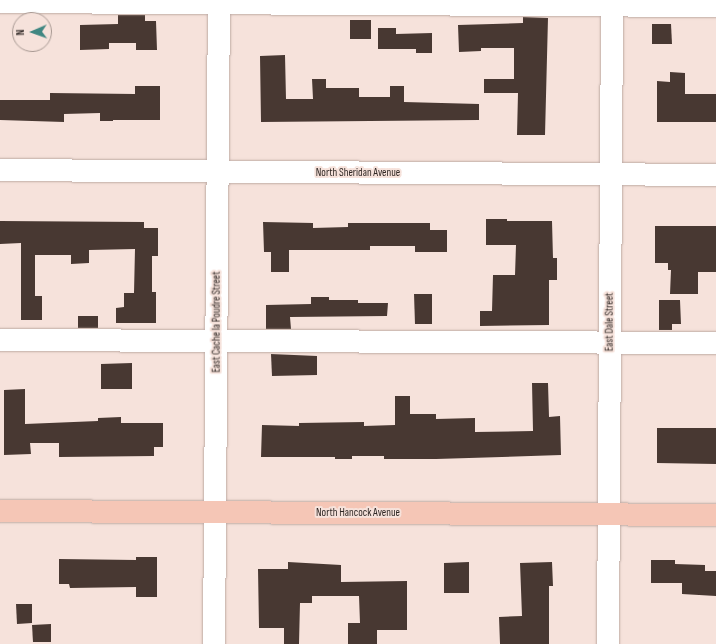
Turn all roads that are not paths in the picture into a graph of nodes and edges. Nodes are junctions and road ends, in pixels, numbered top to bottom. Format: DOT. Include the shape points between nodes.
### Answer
graph roads {
  1 [pos="219,1"];
  2 [pos="0,2"];
  3 [pos="612,3"];
  4 [pos="716,6"];
  5 [pos="0,170"];
  6 [pos="218,172"];
  7 [pos="611,175"];
  8 [pos="716,175"];
  9 [pos="0,340"];
  10 [pos="217,340"];
  11 [pos="610,342"];
  12 [pos="716,343"];
  13 [pos="0,511"];
  14 [pos="216,512"];
  15 [pos="609,514"];
  16 [pos="716,515"];
  17 [pos="214,644"];
  18 [pos="608,644"];
  1 -- 2 [label="street"];
  1 -- 3 [label="street"];
  1 -- 6 [label="street, East Cache la Poudre Street"];
  3 -- 4 [label="street"];
  3 -- 7 [label="street, East Dale Street"];
  5 -- 6 [label="street, North Sheridan Avenue"];
  6 -- 7 [label="street, North Sheridan Avenue"];
  6 -- 10 [label="street, East Cache la Poudre Street"];
  7 -- 8 [label="street, North Sheridan Avenue"];
  7 -- 11 [label="street, East Dale Street"];
  9 -- 10 [label="street"];
  10 -- 11 [label="street"];
  10 -- 14 [label="street, East Cache la Poudre Street"];
  11 -- 12 [label="street"];
  11 -- 15 [label="street, East Dale Street"];
  13 -- 14 [label="main road, North Hancock Avenue"];
  14 -- 15 [label="main road, North Hancock Avenue"];
  14 -- 17 [label="street, East Cache la Poudre Street"];
  15 -- 16 [label="main road, North Hancock Avenue"];
  15 -- 18 [label="street, East Dale Street"];
}
